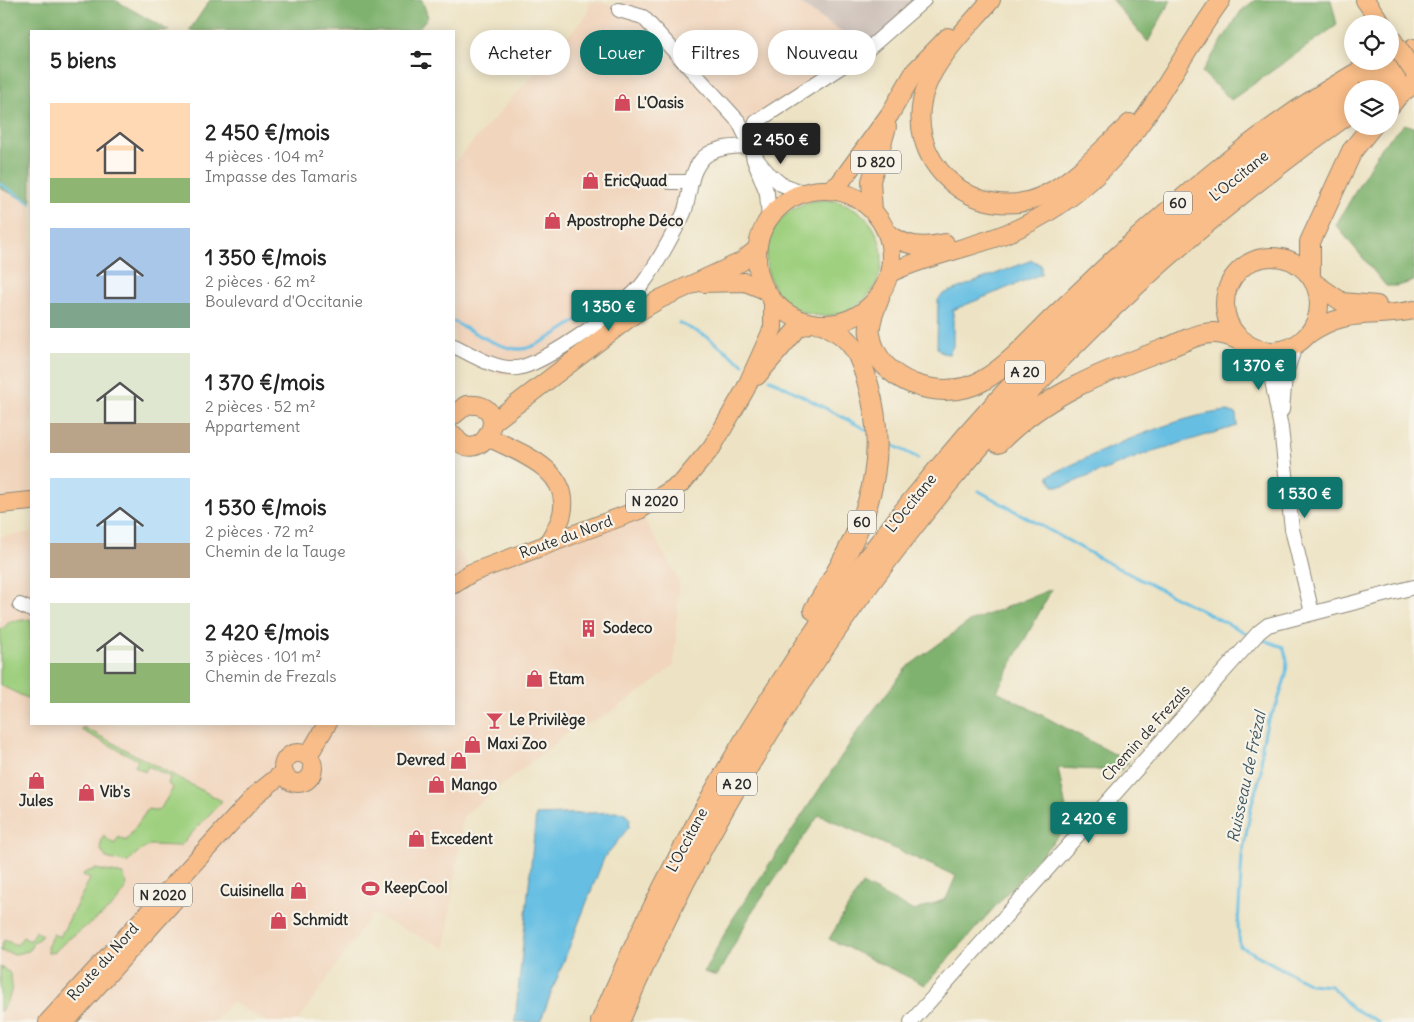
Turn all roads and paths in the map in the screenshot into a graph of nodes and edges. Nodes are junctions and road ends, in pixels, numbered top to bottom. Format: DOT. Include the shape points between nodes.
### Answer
graph roads {
  1 [pos="924,0"];
  2 [pos="983,0"];
  3 [pos="991,0"];
  4 [pos="1210,0"];
  5 [pos="1221,0"];
  6 [pos="1365,0"];
  7 [pos="1377,0"];
  8 [pos="619,10"];
  9 [pos="1377,15"];
  10 [pos="1383,15"];
  11 [pos="1399,39"];
  12 [pos="1414,43"];
  13 [pos="1399,46"];
  14 [pos="1414,49"];
  15 [pos="1399,50"];
  16 [pos="1414,55"];
  17 [pos="1365,70"];
  18 [pos="1414,70"];
  19 [pos="1369,80"];
  20 [pos="1398,80"];
  21 [pos="1414,83"];
  22 [pos="1399,94"];
  23 [pos="1344,97"];
  24 [pos="890,114"];
  25 [pos="1344,117"];
  26 [pos="1130,123"];
  27 [pos="1365,135"];
  28 [pos="751,146"];
  29 [pos="670,182"];
  30 [pos="690,182"];
  31 [pos="829,190"];
  32 [pos="804,193"];
  33 [pos="873,210"];
  34 [pos="769,219"];
  35 [pos="888,233"];
  36 [pos="757,248"];
  37 [pos="890,273"];
  38 [pos="1313,280"];
  39 [pos="698,284"];
  40 [pos="769,296"];
  41 [pos="879,298"];
  42 [pos="1414,300"];
  43 [pos="1414,310"];
  44 [pos="818,324"];
  45 [pos="1310,334"];
  46 [pos="1248,344"];
  47 [pos="455,346"];
  48 [pos="1295,346"];
  49 [pos="745,390"];
  50 [pos="455,414"];
  51 [pos="488,423"];
  52 [pos="1282,428"];
  53 [pos="456,439"];
  54 [pos="30,500"];
  55 [pos="0,504"];
  56 [pos="548,542"];
  57 [pos="884,562"];
  58 [pos="455,583"];
  59 [pos="1414,587"];
  60 [pos="1312,613"];
  61 [pos="760,713"];
  62 [pos="327,725"];
  63 [pos="308,756"];
  64 [pos="286,777"];
  65 [pos="48,1022"];
  66 [pos="64,1022"];
  67 [pos="601,1022"];
  68 [pos="619,1022"];
  69 [pos="911,1022"];
  1 -- 28 [label="street" via="867,50 756,122"];
  2 -- 24 [label="main road, D 820" via="916,71"];
  3 -- 26 [label="main road" via="944,57 927,85 921,111 922,139 935,164 952,185 981,201 1017,202 1044,195 1062,184"];
  4 -- 26 [label="main road"];
  5 -- 37 [label="main road" via="1138,129 1096,177 1050,211 1019,228 992,240 928,257"];
  6 -- 9 [label="main road"];
  7 -- 10 [label="main road"];
  8 -- 28 [label="street" via="643,17 738,122"];
  11 -- 16 [label="main road"];
  12 -- 15 [label="highway"];
  13 -- 18 [label="main road, bridge"];
  14 -- 19 [label="highway, L'Occitane / A 20"];
  17 -- 41 [label="highway, 60" via="1283,121 1223,166 1112,262 1009,362 980,382 960,389 941,390 921,387 889,370 874,350 870,335"];
  18 -- 20 [label="highway"];
  21 -- 22 [label="highway"];
  23 -- 61 [label="highway, L'Occitane / A 20" via="1210,199 1144,256 1049,347 964,438 896,521 830,608"];
  24 -- 31 [label="main road, D 820" via="839,184"];
  24 -- 33 [label="main road, D 820" via="871,180"];
  25 -- 57 [label="highway, L'Occitane / A 20" via="1219,213 1107,313 1000,423"];
  26 -- 35 [label="main road" via="1089,170 1065,190 1016,220 988,231 929,246 911,246"];
  27 -- 38 [label="highway" via="1352,151 1310,242"];
  28 -- 30 [label="street" via="712,152 695,168"];
  28 -- 32 [label="street" via="768,173 781,184"];
  28 -- 34 [label="street" via="767,193"];
  29 -- 30 [label="street"];
  30 -- 47 [label="street" via="686,207 644,283 617,308 558,350 537,363 517,368 498,366"];
  31 -- 32 [label="main road"];
  31 -- 33 [label="main road" via="853,196"];
  32 -- 34 [label="main road" via="784,203"];
  33 -- 35 [label="main road"];
  34 -- 36 [label="main road"];
  35 -- 37 [label="main road" via="892,253"];
  36 -- 39 [label="main road" via="741,262"];
  36 -- 40 [label="main road" via="758,270"];
  37 -- 41 [label="main road"];
  38 -- 42 [label="main road" via="1342,302 1384,305"];
  38 -- 45 [label="main road" via="1320,310"];
  38 -- 46 [label="main road" via="1290,260 1278,257 1254,261 1238,271 1228,287 1225,311 1235,334"];
  39 -- 40 [label="main road" via="745,282"];
  39 -- 51 [label="main road" via="660,299 633,315"];
  40 -- 44 [label="main road" via="790,316"];
  40 -- 49 [label="main road, Route du Nord / N 2020" via="772,328"];
  41 -- 44 [label="main road" via="856,317"];
  43 -- 45 [label="main road" via="1341,317"];
  44 -- 49 [label="main road, Route du Nord / N 2020" via="798,328"];
  44 -- 61 [label="highway, 60" via="846,337 854,346 864,370 876,427 877,459 873,488 858,533 801,632"];
  45 -- 48 [label="main road"];
  46 -- 48 [label="main road" via="1273,351"];
  46 -- 52 [label="street" via="1271,375"];
  46 -- 57 [label="highway" via="1214,332 1197,336 1073,386 1040,406 1009,432"];
  48 -- 52 [label="street" via="1285,376"];
  49 -- 56 [label="main road, Route du Nord / N 2020" via="712,446 682,483 639,510"];
  50 -- 51 [label="main road" via="466,405 473,404"];
  51 -- 53 [label="main road" via="480,444 474,446"];
  51 -- 56 [label="main road" via="557,478 564,496 562,516"];
  52 -- 60 [label="street" via="1292,529"];
  54 -- 55 [label="main road"];
  56 -- 58 [label="main road, Route du Nord / N 2020" via="471,573"];
  57 -- 68 [label="highway, L'Occitane / A 20" via="800,682 735,787 695,859"];
  59 -- 60 [label="street"];
  60 -- 69 [label="street, Chemin de Frezals" via="1263,629"];
  61 -- 67 [label="highway, L'Occitane / A 20" via="653,906"];
  62 -- 63 [label="main road"];
  63 -- 64 [label="main road" via="299,753 289,755 283,763"];
  63 -- 64 [label="main road" via="314,768 312,775 303,783"];
  64 -- 65 [label="main road, Route du Nord / N 2020" via="257,794"];
  64 -- 66 [label="main road, Route du Nord / N 2020"];
}
